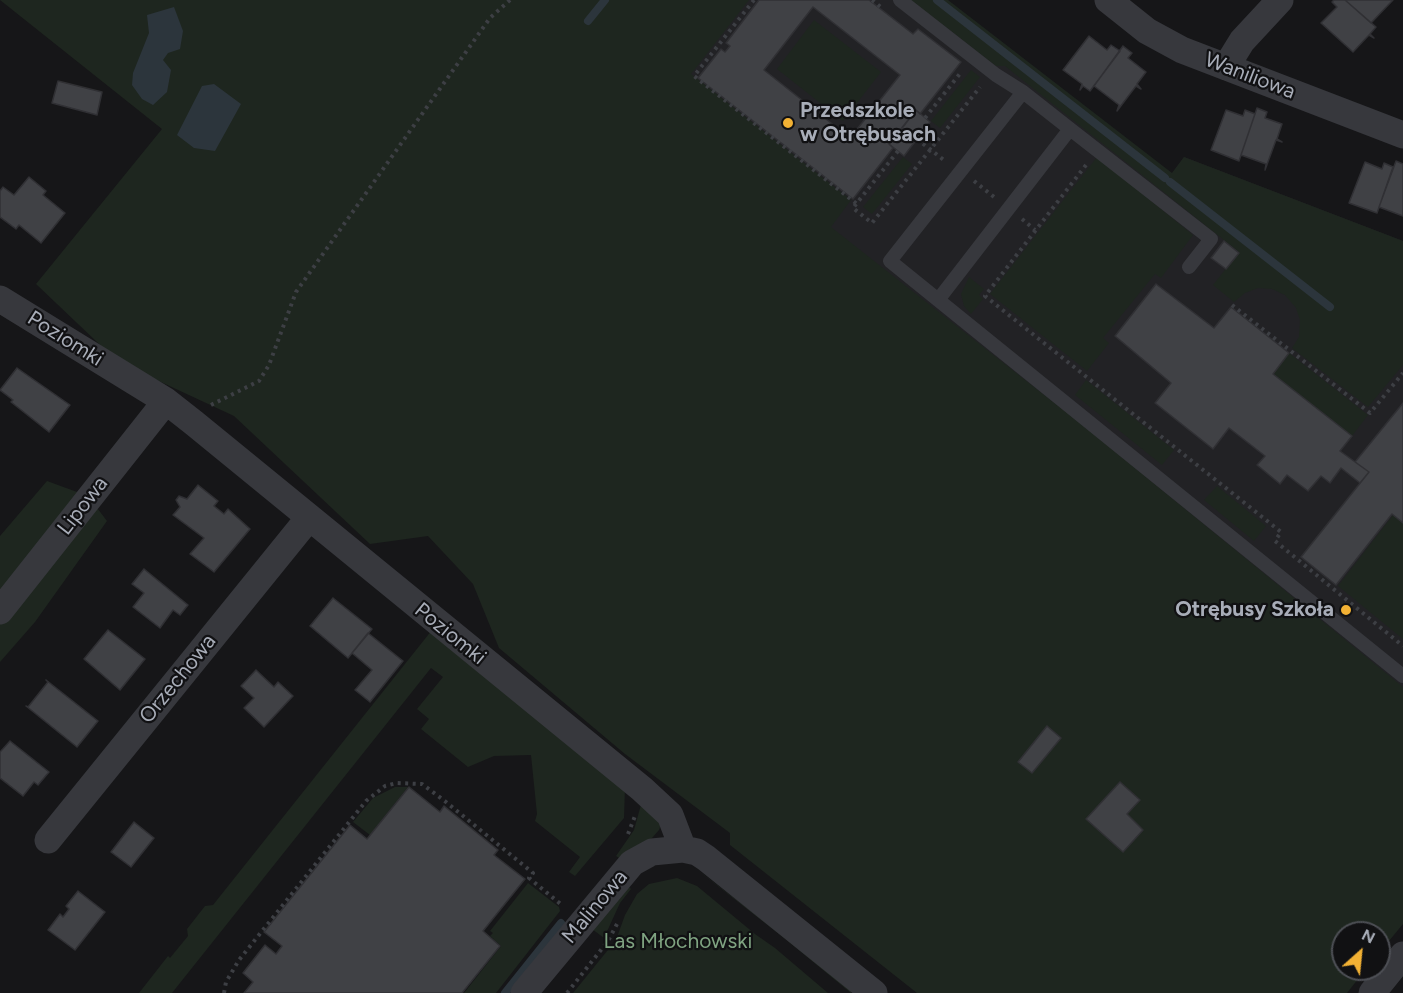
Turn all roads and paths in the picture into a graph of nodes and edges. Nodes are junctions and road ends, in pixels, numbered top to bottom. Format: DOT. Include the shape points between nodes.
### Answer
graph roads {
  1 [pos="510,0"];
  2 [pos="754,0"];
  3 [pos="900,0"];
  4 [pos="1108,0"];
  5 [pos="1280,0"];
  6 [pos="968,64"];
  7 [pos="1226,67"];
  8 [pos="987,79"];
  9 [pos="1023,92"];
  10 [pos="925,118"];
  11 [pos="1070,129"];
  12 [pos="1403,135"];
  13 [pos="917,139"];
  14 [pos="931,150"];
  15 [pos="1098,150"];
  16 [pos="898,151"];
  17 [pos="950,165"];
  18 [pos="970,178"];
  19 [pos="1000,201"];
  20 [pos="857,204"];
  21 [pos="1017,216"];
  22 [pos="1035,230"];
  23 [pos="1189,267"];
  24 [pos="938,300"];
  25 [pos="1,301"];
  26 [pos="1232,305"];
  27 [pos="1403,373"];
  28 [pos="166,401"];
  29 [pos="194,423"];
  30 [pos="308,519"];
  31 [pos="0,611"];
  32 [pos="1403,646"];
  33 [pos="1403,676"];
  34 [pos="642,789"];
  35 [pos="626,837"];
  36 [pos="48,840"];
  37 [pos="682,849"];
  38 [pos="566,908"];
  39 [pos="619,918"];
  40 [pos="1403,955"];
  41 [pos="224,993"];
  42 [pos="524,993"];
  43 [pos="567,993"];
  44 [pos="874,993"];
  45 [pos="1372,993"];
  1 -- 29 [label="path" via="490,18 296,292 269,365 259,381 214,401"];
  2 -- 20 [label="path" via="694,76"];
  3 -- 9 [label="lane"];
  4 -- 7 [label="street, Waniliowa" via="1163,41"];
  5 -- 7 [label="street" via="1242,41"];
  6 -- 10 [label="path"];
  7 -- 12 [label="street, Waniliowa"];
  8 -- 14 [label="path"];
  9 -- 11 [label="lane"];
  9 -- 24 [label="lane" via="890,261"];
  11 -- 15 [label="lane"];
  11 -- 24 [label="lane"];
  13 -- 14 [label="path"];
  14 -- 17 [label="path"];
  14 -- 20 [label="path" via="872,224 854,208"];
  15 -- 22 [label="path"];
  15 -- 23 [label="lane" via="1211,239"];
  16 -- 20 [label="path"];
  18 -- 19 [label="path"];
  21 -- 22 [label="path"];
  22 -- 32 [label="path" via="985,296 1281,532 1275,541"];
  24 -- 33 [label="lane"];
  25 -- 28 [label="street, Poziomki"];
  26 -- 27 [label="path" via="1370,413"];
  28 -- 29 [label="street, Poziomki"];
  28 -- 31 [label="street, Lipowa"];
  29 -- 30 [label="street, Poziomki"];
  30 -- 34 [label="street, Poziomki"];
  30 -- 36 [label="street, Orzechowa"];
  34 -- 35 [label="path"];
  34 -- 37 [label="street, Poziomki" via="670,815"];
  37 -- 42 [label="street, Malinowa" via="658,850 632,863"];
  37 -- 44 [label="street" via="706,858"];
  38 -- 41 [label="path" via="529,878 533,873 422,784 397,783 385,786 366,801 239,960"];
  39 -- 43 [label="path" via="608,941"];
  40 -- 45 [label="street"];
}
